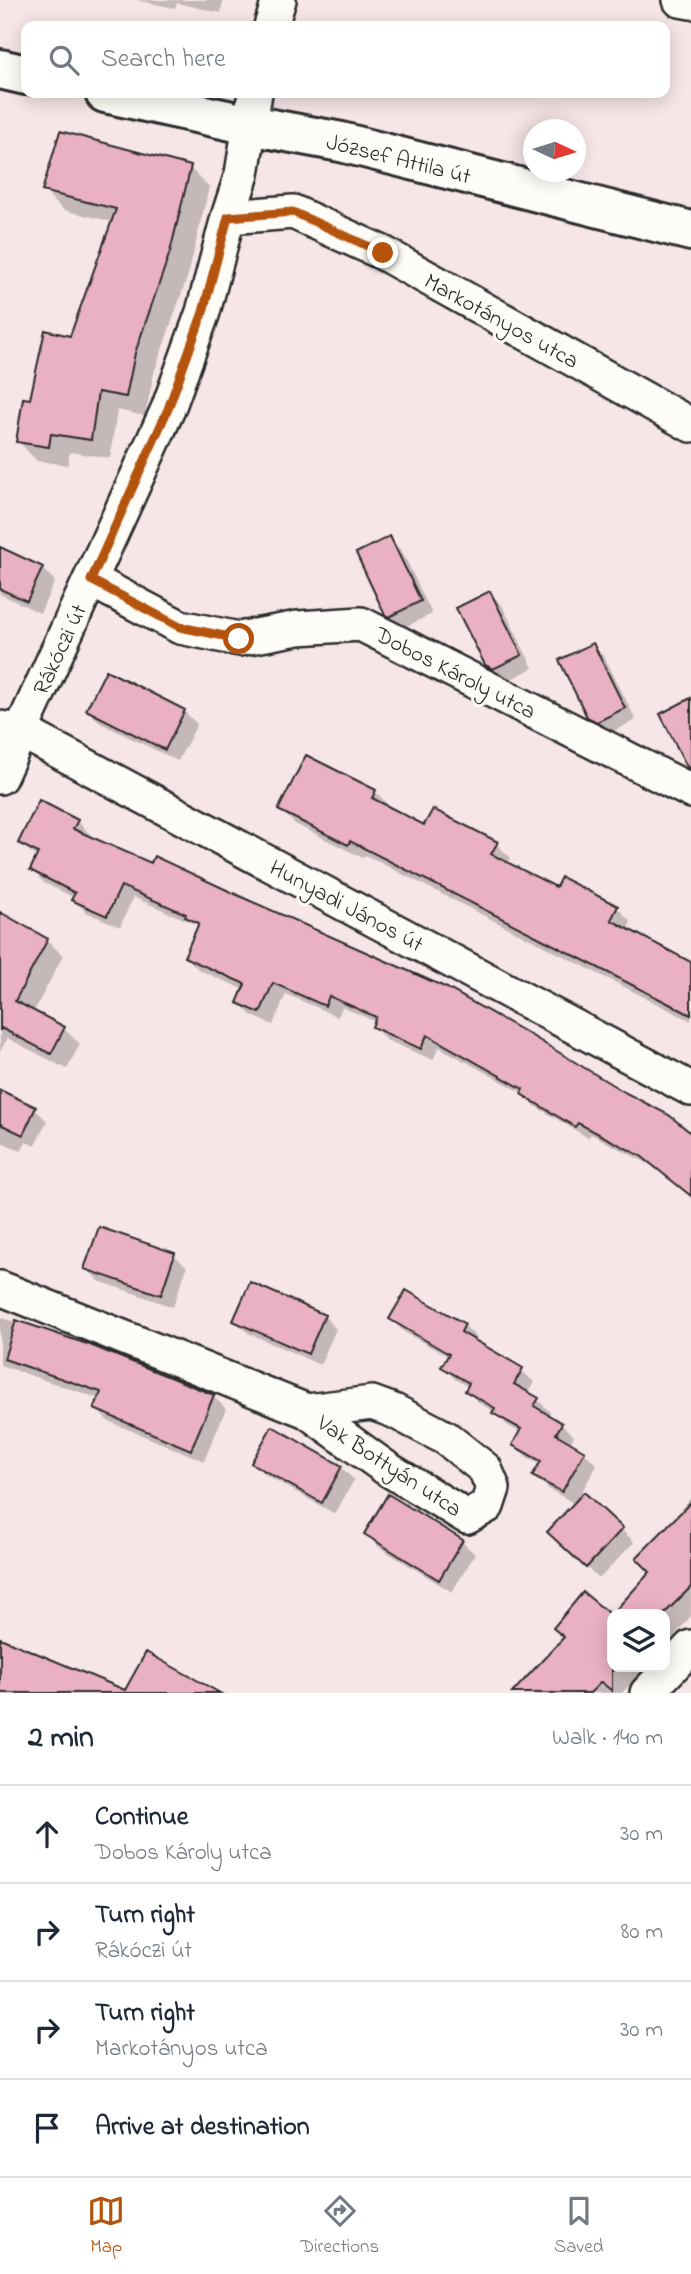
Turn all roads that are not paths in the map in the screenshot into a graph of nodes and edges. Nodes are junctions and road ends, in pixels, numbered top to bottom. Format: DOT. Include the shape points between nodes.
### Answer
graph roads {
  1 [pos="279,0"];
  2 [pos="680,0"];
  3 [pos="691,2"];
  4 [pos="273,21"];
  5 [pos="0,69"];
  6 [pos="21,74"];
  7 [pos="151,98"];
  8 [pos="253,109"];
  9 [pos="228,217"];
  10 [pos="691,231"];
  11 [pos="691,425"];
  12 [pos="91,580"];
  13 [pos="10,729"];
  14 [pos="0,777"];
  15 [pos="691,791"];
  16 [pos="691,1089"];
  17 [pos="0,1288"];
  18 [pos="307,1411"];
  19 [pos="691,1647"];
  20 [pos="647,1693"];
  1 -- 4 [label="street"];
  2 -- 3 [label="street"];
  5 -- 6 [label="main road"];
  7 -- 8 [label="main road, József Attila út"];
  8 -- 9 [label="street, Rákóczi út" via="242,174"];
  8 -- 10 [label="main road, József Attila út" via="341,142"];
  9 -- 11 [label="street, Markotányos utca" via="293,212 383,253"];
  9 -- 12 [label="street, Rákóczi út" via="203,312 168,409"];
  12 -- 13 [label="street, Rákóczi út"];
  12 -- 15 [label="street, Dobos Károly utca" via="180,627 239,639 298,628 361,624"];
  13 -- 14 [label="street, Rákóczi út"];
  13 -- 16 [label="street, Hunyadi János út"];
  17 -- 18 [label="street, Vak Bottyán utca"];
  18 -- 18 [label="street, Vak Bottyán utca" via="386,1468 467,1517 487,1506 493,1488 485,1468 446,1438 372,1403"];
  19 -- 20 [label="street"];
}
